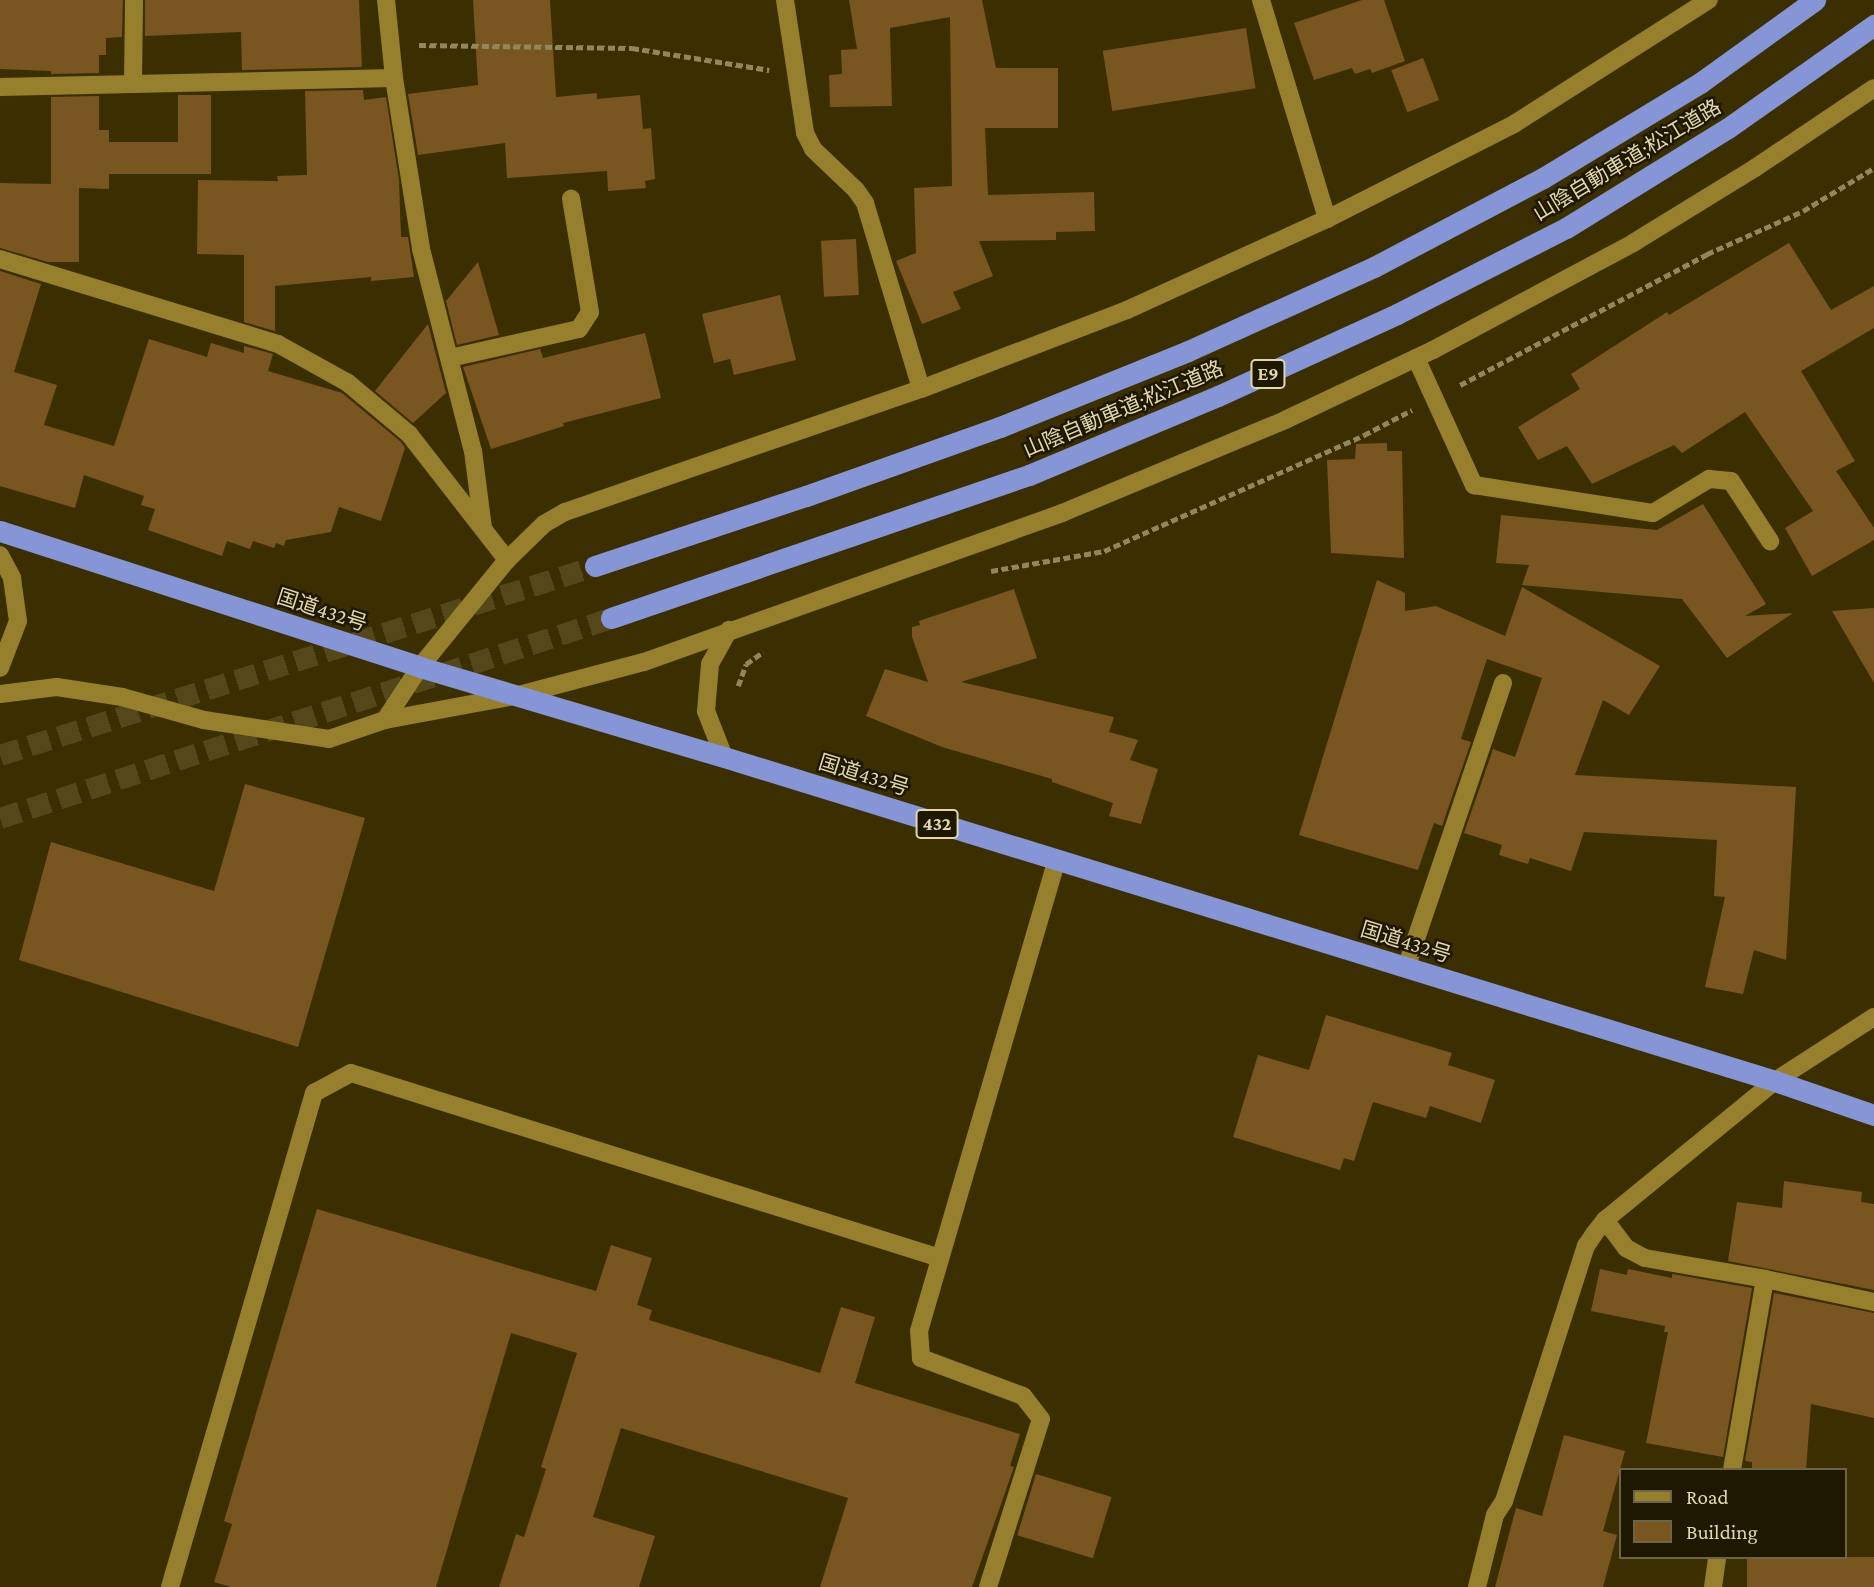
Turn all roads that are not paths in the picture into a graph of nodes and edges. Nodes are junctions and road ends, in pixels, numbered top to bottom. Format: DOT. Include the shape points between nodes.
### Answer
graph roads {
  1 [pos="134,0"];
  2 [pos="386,0"];
  3 [pos="785,0"];
  4 [pos="1261,0"];
  5 [pos="1709,0"];
  6 [pos="1815,0"];
  7 [pos="1874,25"];
  8 [pos="394,78"];
  9 [pos="133,84"];
  10 [pos="0,87"];
  11 [pos="1874,88"];
  12 [pos="571,199"];
  13 [pos="1326,219"];
  14 [pos="0,259"];
  15 [pos="450,358"];
  16 [pos="1416,358"];
  17 [pos="921,389"];
  18 [pos="483,528"];
  19 [pos="0,531"];
  20 [pos="1770,541"];
  21 [pos="0,555"];
  22 [pos="507,560"];
  23 [pos="595,566"];
  24 [pos="611,618"];
  25 [pos="729,630"];
  26 [pos="420,667"];
  27 [pos="0,668"];
  28 [pos="1503,683"];
  29 [pos="0,694"];
  30 [pos="516,696"];
  31 [pos="385,720"];
  32 [pos="724,757"];
  33 [pos="1056,861"];
  34 [pos="1406,968"];
  35 [pos="1874,1017"];
  36 [pos="1775,1081"];
  37 [pos="1874,1115"];
  38 [pos="1605,1220"];
  39 [pos="940,1258"];
  40 [pos="1765,1279"];
  41 [pos="1874,1302"];
  42 [pos="1731,1468"];
  43 [pos="1717,1559"];
  44 [pos="170,1587"];
  45 [pos="988,1587"];
  46 [pos="1476,1587"];
  47 [pos="1713,1587"];
  1 -- 9 [label="street"];
  2 -- 8 [label="street"];
  3 -- 17 [label="street" via="805,133 813,149 865,203"];
  4 -- 13 [label="street"];
  5 -- 13 [label="street" via="1514,124"];
  6 -- 23 [label="highway, 山陰自動車道;松江道路" via="1700,83 1543,178 1374,267 1188,351 1000,427"];
  7 -- 24 [label="highway, 山陰自動車道;松江道路 / E9" via="1728,128 1566,228 1385,320 1029,475"];
  8 -- 9 [label="street"];
  8 -- 15 [label="street" via="421,249"];
  9 -- 10 [label="street"];
  11 -- 16 [label="street" via="1633,243"];
  12 -- 15 [label="street" via="590,312 579,329"];
  13 -- 17 [label="street" via="1127,310"];
  14 -- 18 [label="street" via="278,344 348,383 409,434"];
  15 -- 18 [label="street" via="473,452"];
  16 -- 20 [label="street" via="1474,485 1653,513 1709,479 1731,481"];
  16 -- 25 [label="street" via="1285,420 1062,513"];
  17 -- 22 [label="street" via="590,501 544,524"];
  18 -- 22 [label="street"];
  19 -- 26 [label="highway, 国道432号 / 432"];
  21 -- 27 [label="street" via="12,578 18,621"];
  22 -- 26 [label="street"];
  25 -- 30 [label="street" via="644,662"];
  25 -- 32 [label="street" via="710,664 706,711"];
  26 -- 30 [label="highway, 国道432号 / 432"];
  26 -- 31 [label="street"];
  28 -- 34 [label="street"];
  29 -- 31 [label="street" via="57,687 122,698 204,720 329,739"];
  30 -- 31 [label="street"];
  30 -- 32 [label="highway, 国道432号 / 432"];
  32 -- 33 [label="highway, 国道432号 / 432"];
  33 -- 34 [label="highway, 国道432号 / 432"];
  33 -- 39 [label="street"];
  34 -- 36 [label="highway, 国道432号 / 432"];
  35 -- 36 [label="street"];
  36 -- 37 [label="highway, 国道432号 / 432"];
  36 -- 38 [label="street"];
  38 -- 40 [label="street" via="1626,1248 1645,1258"];
  38 -- 46 [label="street" via="1586,1247 1504,1501 1495,1515"];
  39 -- 44 [label="street" via="351,1073 314,1093"];
  39 -- 45 [label="street" via="919,1331 921,1358 1023,1396 1041,1419"];
  40 -- 41 [label="street"];
  40 -- 42 [label="street"];
  43 -- 47 [label="street"];
}
